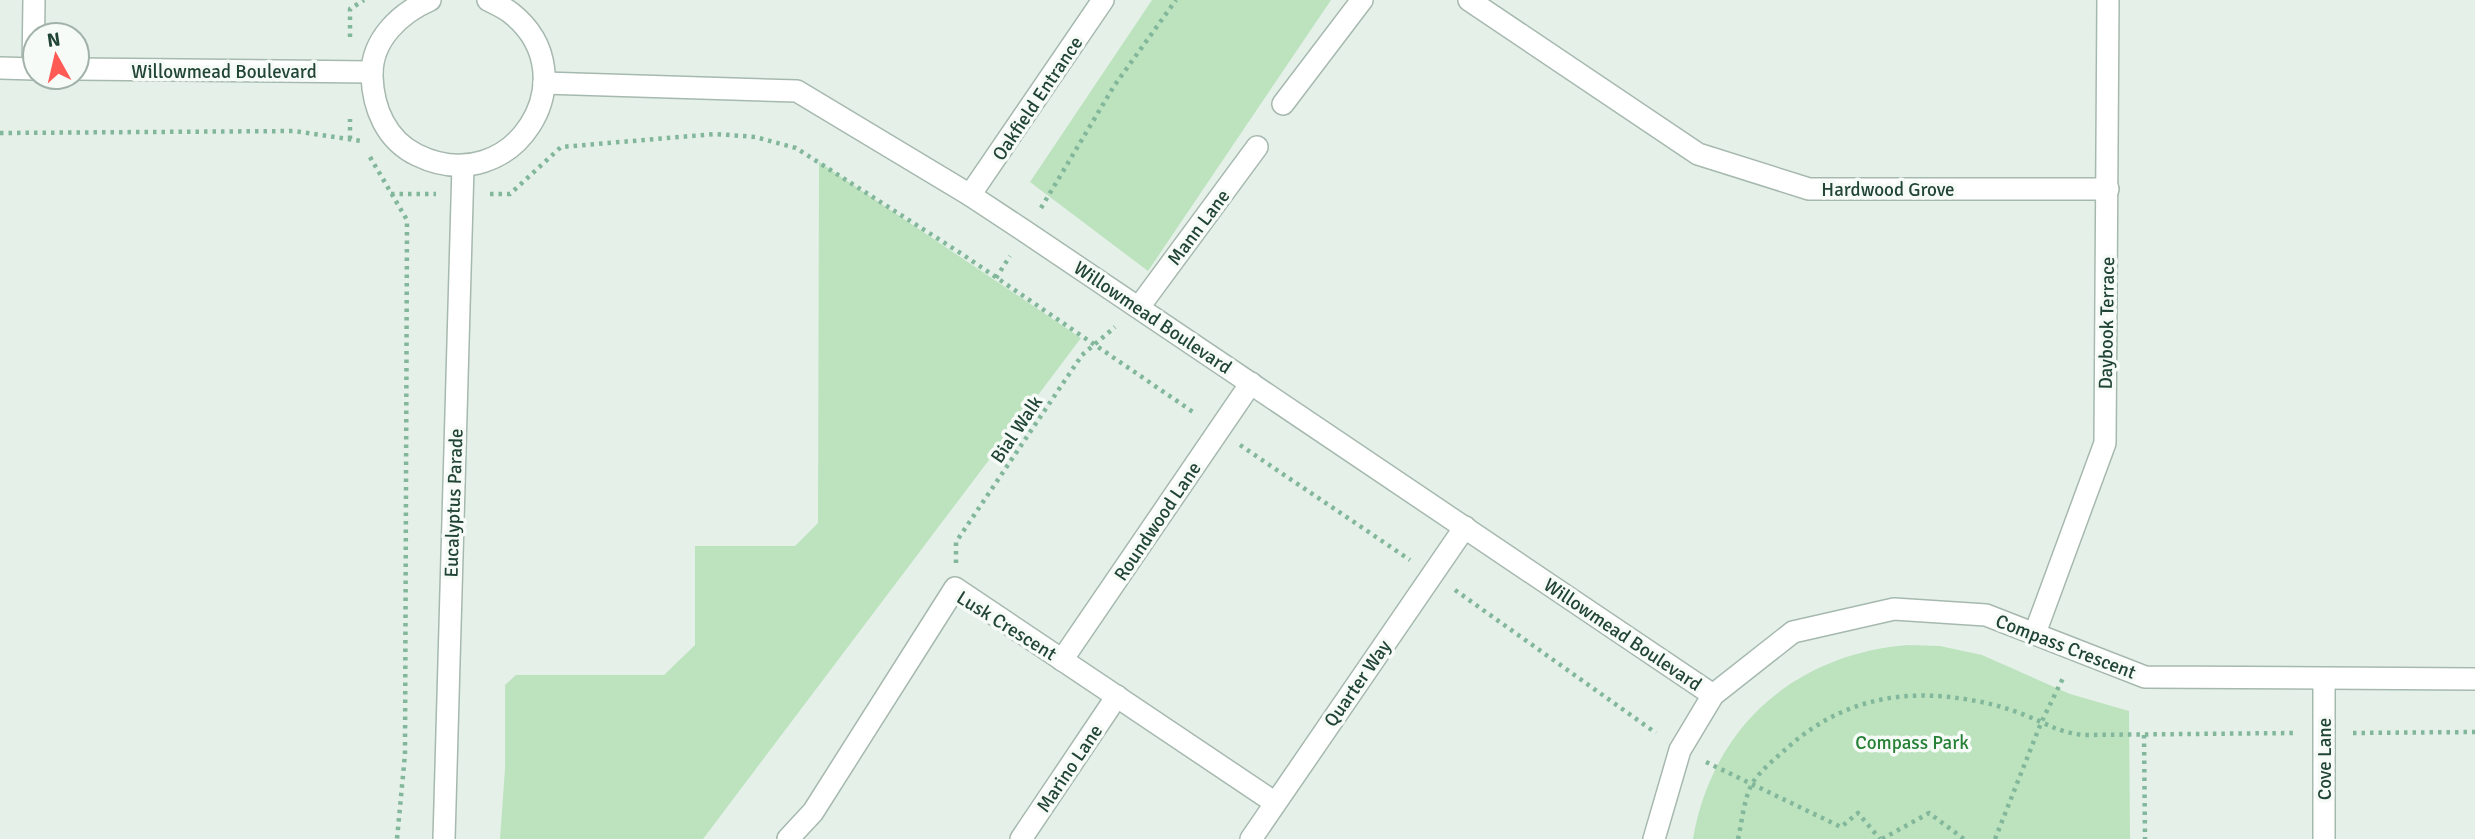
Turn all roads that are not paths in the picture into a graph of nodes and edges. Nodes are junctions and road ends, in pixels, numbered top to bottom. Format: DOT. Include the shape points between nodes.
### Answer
graph roads {
  1 [pos="34,0"];
  2 [pos="429,0"];
  3 [pos="488,0"];
  4 [pos="1103,0"];
  5 [pos="1362,0"];
  6 [pos="1469,0"];
  7 [pos="2108,0"];
  8 [pos="34,21"];
  9 [pos="0,68"];
  10 [pos="21,69"];
  11 [pos="91,69"];
  12 [pos="372,72"];
  13 [pos="544,83"];
  14 [pos="1283,104"];
  15 [pos="1256,147"];
  16 [pos="463,166"];
  17 [pos="2108,189"];
  18 [pos="970,195"];
  19 [pos="1139,307"];
  20 [pos="1251,383"];
  21 [pos="1465,527"];
  22 [pos="2035,633"];
  23 [pos="1062,660"];
  24 [pos="2475,679"];
  25 [pos="2324,680"];
  26 [pos="1713,695"];
  27 [pos="1117,696"];
  28 [pos="1274,802"];
  29 [pos="444,839"];
  30 [pos="788,839"];
  31 [pos="1021,839"];
  32 [pos="1251,839"];
  33 [pos="1654,839"];
  34 [pos="2324,839"];
  1 -- 8 [label="street"];
  2 -- 12 [label="street" via="392,25 378,47"];
  3 -- 13 [label="street" via="511,12 530,32 541,56"];
  4 -- 18 [label="street, Oakfield Entrance"];
  5 -- 14 [label="street"];
  6 -- 17 [label="street, Hardwood Grove" via="1698,154 1809,189"];
  7 -- 17 [label="street, Daybook Terrace"];
  9 -- 10 [label="street"];
  11 -- 12 [label="street, Willowmead Boulevard"];
  12 -- 16 [label="street" via="374,102 386,129 407,150 433,163"];
  13 -- 16 [label="street" via="540,108 528,130 488,161"];
  13 -- 18 [label="street, Willowmead Boulevard" via="797,91"];
  15 -- 19 [label="street, Mann Lane"];
  16 -- 29 [label="street, Eucalyptus Parade"];
  17 -- 22 [label="street, Daybook Terrace" via="2105,443"];
  18 -- 19 [label="street, Willowmead Boulevard"];
  19 -- 20 [label="street, Willowmead Boulevard"];
  20 -- 21 [label="street, Willowmead Boulevard"];
  20 -- 23 [label="street, Roundwood Lane"];
  21 -- 26 [label="street, Willowmead Boulevard"];
  21 -- 28 [label="street, Quarter Way"];
  22 -- 25 [label="street, Compass Crescent" via="2144,677"];
  22 -- 26 [label="street, Compass Crescent" via="1986,615 1894,609 1793,632"];
  23 -- 27 [label="street, Lusk Crescent"];
  23 -- 30 [label="street, Lusk Crescent" via="955,588 813,812"];
  24 -- 25 [label="street, Compass Crescent"];
  25 -- 34 [label="street, Cove Lane"];
  26 -- 33 [label="street, Compass Crescent" via="1680,750"];
  27 -- 28 [label="street, Lusk Crescent"];
  27 -- 31 [label="street, Marino Lane"];
  28 -- 32 [label="street, Quarter Way"];
}
